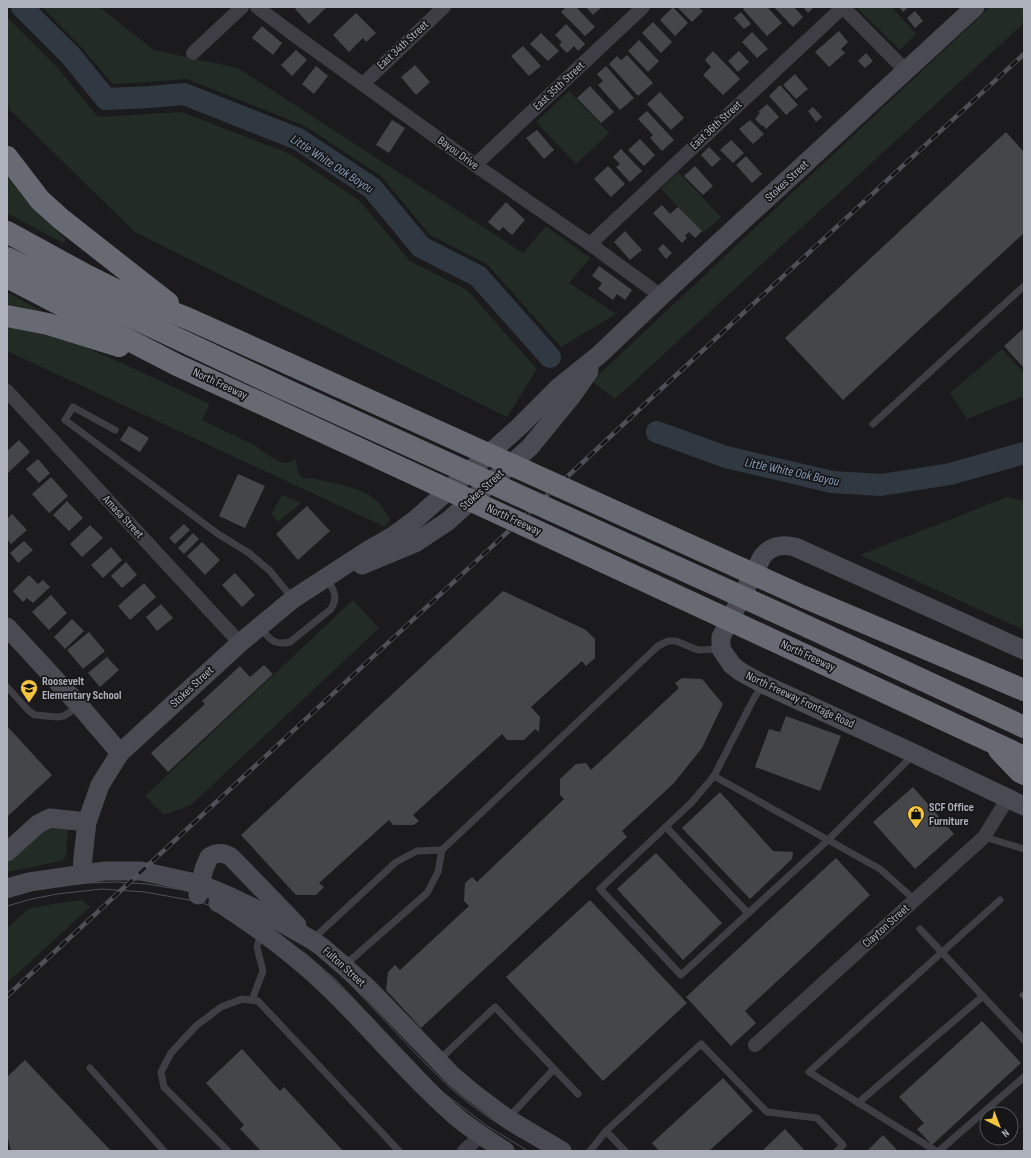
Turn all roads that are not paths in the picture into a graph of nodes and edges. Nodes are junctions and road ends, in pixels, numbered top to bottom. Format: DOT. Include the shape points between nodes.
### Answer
graph roads {
  1 [pos="242,7"];
  2 [pos="258,7"];
  3 [pos="444,7"];
  4 [pos="643,7"];
  5 [pos="843,7"];
  6 [pos="975,7"];
  7 [pos="193,53"];
  8 [pos="906,70"];
  9 [pos="363,84"];
  10 [pos="7,156"];
  11 [pos="475,165"];
  12 [pos="7,232"];
  13 [pos="590,244"];
  14 [pos="7,258"];
  15 [pos="7,277"];
  16 [pos="1024,286"];
  17 [pos="661,296"];
  18 [pos="7,316"];
  19 [pos="189,319"];
  20 [pos="177,365"];
  21 [pos="7,392"];
  22 [pos="873,424"];
  23 [pos="115,430"];
  24 [pos="326,578"];
  25 [pos="293,599"];
  26 [pos="259,626"];
  27 [pos="7,627"];
  28 [pos="240,643"];
  29 [pos="721,649"];
  30 [pos="1024,650"];
  31 [pos="763,684"];
  32 [pos="7,686"];
  33 [pos="1020,687"];
  34 [pos="79,705"];
  35 [pos="1024,727"];
  36 [pos="992,742"];
  37 [pos="120,753"];
  38 [pos="915,754"];
  39 [pos="1024,757"];
  40 [pos="1024,774"];
  41 [pos="714,776"];
  42 [pos="1016,802"];
  43 [pos="87,822"];
  44 [pos="666,827"];
  45 [pos="984,837"];
  46 [pos="828,840"];
  47 [pos="1024,849"];
  48 [pos="442,850"];
  49 [pos="7,852"];
  50 [pos="82,874"];
  51 [pos="7,888"];
  52 [pos="199,890"];
  53 [pos="915,900"];
  54 [pos="1000,900"];
  55 [pos="748,914"];
  56 [pos="920,929"];
  57 [pos="262,931"];
  58 [pos="312,940"];
  59 [pos="942,952"];
  60 [pos="344,966"];
  61 [pos="983,996"];
  62 [pos="252,1000"];
  63 [pos="1024,1040"];
  64 [pos="755,1045"];
  65 [pos="438,1061"];
  66 [pos="90,1068"];
  67 [pos="554,1069"];
  68 [pos="1024,1077"];
  69 [pos="578,1094"];
  70 [pos="858,1103"];
  71 [pos="508,1119"];
  72 [pos="606,1131"];
  73 [pos="481,1135"];
  74 [pos="164,1151"];
  75 [pos="228,1151"];
  76 [pos="399,1151"];
  77 [pos="464,1151"];
  78 [pos="505,1151"];
  79 [pos="562,1151"];
  80 [pos="590,1151"];
  81 [pos="625,1151"];
  82 [pos="837,1151"];
  83 [pos="938,1151"];
  1 -- 7 [label="street"];
  2 -- 9 [label="street, Bayou Drive"];
  3 -- 9 [label="street, East 34th Street"];
  4 -- 11 [label="street, East 35th Street"];
  5 -- 8 [label="street"];
  5 -- 13 [label="street, East 36th Street"];
  6 -- 8 [label="street, Stokes Street"];
  8 -- 17 [label="street, Stokes Street"];
  9 -- 11 [label="street, Bayou Drive"];
  10 -- 19 [label="highway" via="40,200 60,220"];
  11 -- 13 [label="street, Bayou Drive"];
  12 -- 19 [label="highway" via="108,286"];
  13 -- 17 [label="street, Bayou Drive"];
  14 -- 35 [label="highway, North Freeway, bridge" via="282,388"];
  15 -- 20 [label="highway, North Freeway"];
  16 -- 22 [label="lane"];
  17 -- 24 [label="street, Stokes Street" via="600,355 559,387 520,426 415,520"];
  18 -- 20 [label="highway" via="48,324"];
  19 -- 33 [label="highway, bridge" via="804,597"];
  20 -- 36 [label="highway, North Freeway, bridge"];
  21 -- 28 [label="street, Amasa Street"];
  23 -- 25 [label="lane" via="73,407 66,420 218,534 250,553 270,571"];
  24 -- 25 [label="street, Stokes Street"];
  24 -- 26 [label="lane" via="335,593 335,602 331,609 290,642 283,644 270,640"];
  25 -- 26 [label="street, Stokes Street"];
  26 -- 28 [label="street, Stokes Street"];
  27 -- 34 [label="street"];
  28 -- 37 [label="street, Stokes Street"];
  29 -- 30 [label="street" via="721,637 762,557 774,547 783,545 795,547"];
  29 -- 31 [label="street, North Freeway Frontage Road" via="732,665"];
  29 -- 48 [label="lane" via="698,650 676,641 668,641 658,646"];
  31 -- 38 [label="street, North Freeway Frontage Road"];
  31 -- 41 [label="lane"];
  32 -- 34 [label="lane" via="35,715 64,716"];
  34 -- 37 [label="street"];
  36 -- 39 [label="highway, North Freeway"];
  36 -- 40 [label="highway"];
  37 -- 43 [label="street, Stokes Street" via="100,785"];
  38 -- 42 [label="street, North Freeway Frontage Road"];
  38 -- 46 [label="lane"];
  41 -- 44 [label="lane"];
  41 -- 46 [label="lane"];
  42 -- 45 [label="street, Clayton Street"];
  43 -- 49 [label="street" via="50,818 38,824"];
  43 -- 50 [label="street, Stokes Street"];
  44 -- 55 [label="lane"];
  44 -- 55 [label="lane" via="600,889 681,975"];
  45 -- 47 [label="lane"];
  45 -- 53 [label="street, Clayton Street"];
  46 -- 53 [label="lane" via="880,869"];
  46 -- 55 [label="lane"];
  48 -- 58 [label="lane" via="417,851 396,862"];
  48 -- 60 [label="lane" via="438,872 427,893"];
  50 -- 51 [label="street, Fulton Street"];
  50 -- 52 [label="street, Fulton Street" via="141,871"];
  52 -- 57 [label="street, Fulton Street"];
  52 -- 58 [label="street, Fulton Street" via="229,896"];
  52 -- 58 [label="street" via="209,857 218,853 227,854"];
  53 -- 64 [label="street, Clayton Street"];
  54 -- 59 [label="lane"];
  56 -- 59 [label="lane"];
  57 -- 62 [label="lane" via="257,947 263,972"];
  57 -- 73 [label="street, Fulton Street" via="326,984 415,1079"];
  58 -- 60 [label="street, Fulton Street"];
  59 -- 61 [label="lane"];
  59 -- 70 [label="lane" via="809,1072"];
  60 -- 65 [label="street, Fulton Street"];
  61 -- 63 [label="lane"];
  61 -- 70 [label="lane"];
  62 -- 75 [label="lane" via="242,999 221,1007 196,1026 171,1053 161,1072 164,1087"];
  62 -- 76 [label="lane" via="258,1001"];
  65 -- 67 [label="lane" via="495,1007"];
  65 -- 71 [label="street, Fulton Street" via="472,1092"];
  66 -- 74 [label="lane"];
  67 -- 69 [label="lane"];
  67 -- 71 [label="lane"];
  68 -- 83 [label="lane"];
  70 -- 83 [label="lane"];
  71 -- 79 [label="street, Fulton Street"];
  72 -- 80 [label="lane"];
  72 -- 81 [label="lane"];
  72 -- 82 [label="lane" via="701,1044 767,1112 817,1118 843,1145"];
  73 -- 77 [label="street"];
  73 -- 78 [label="street, Fulton Street"];
}
